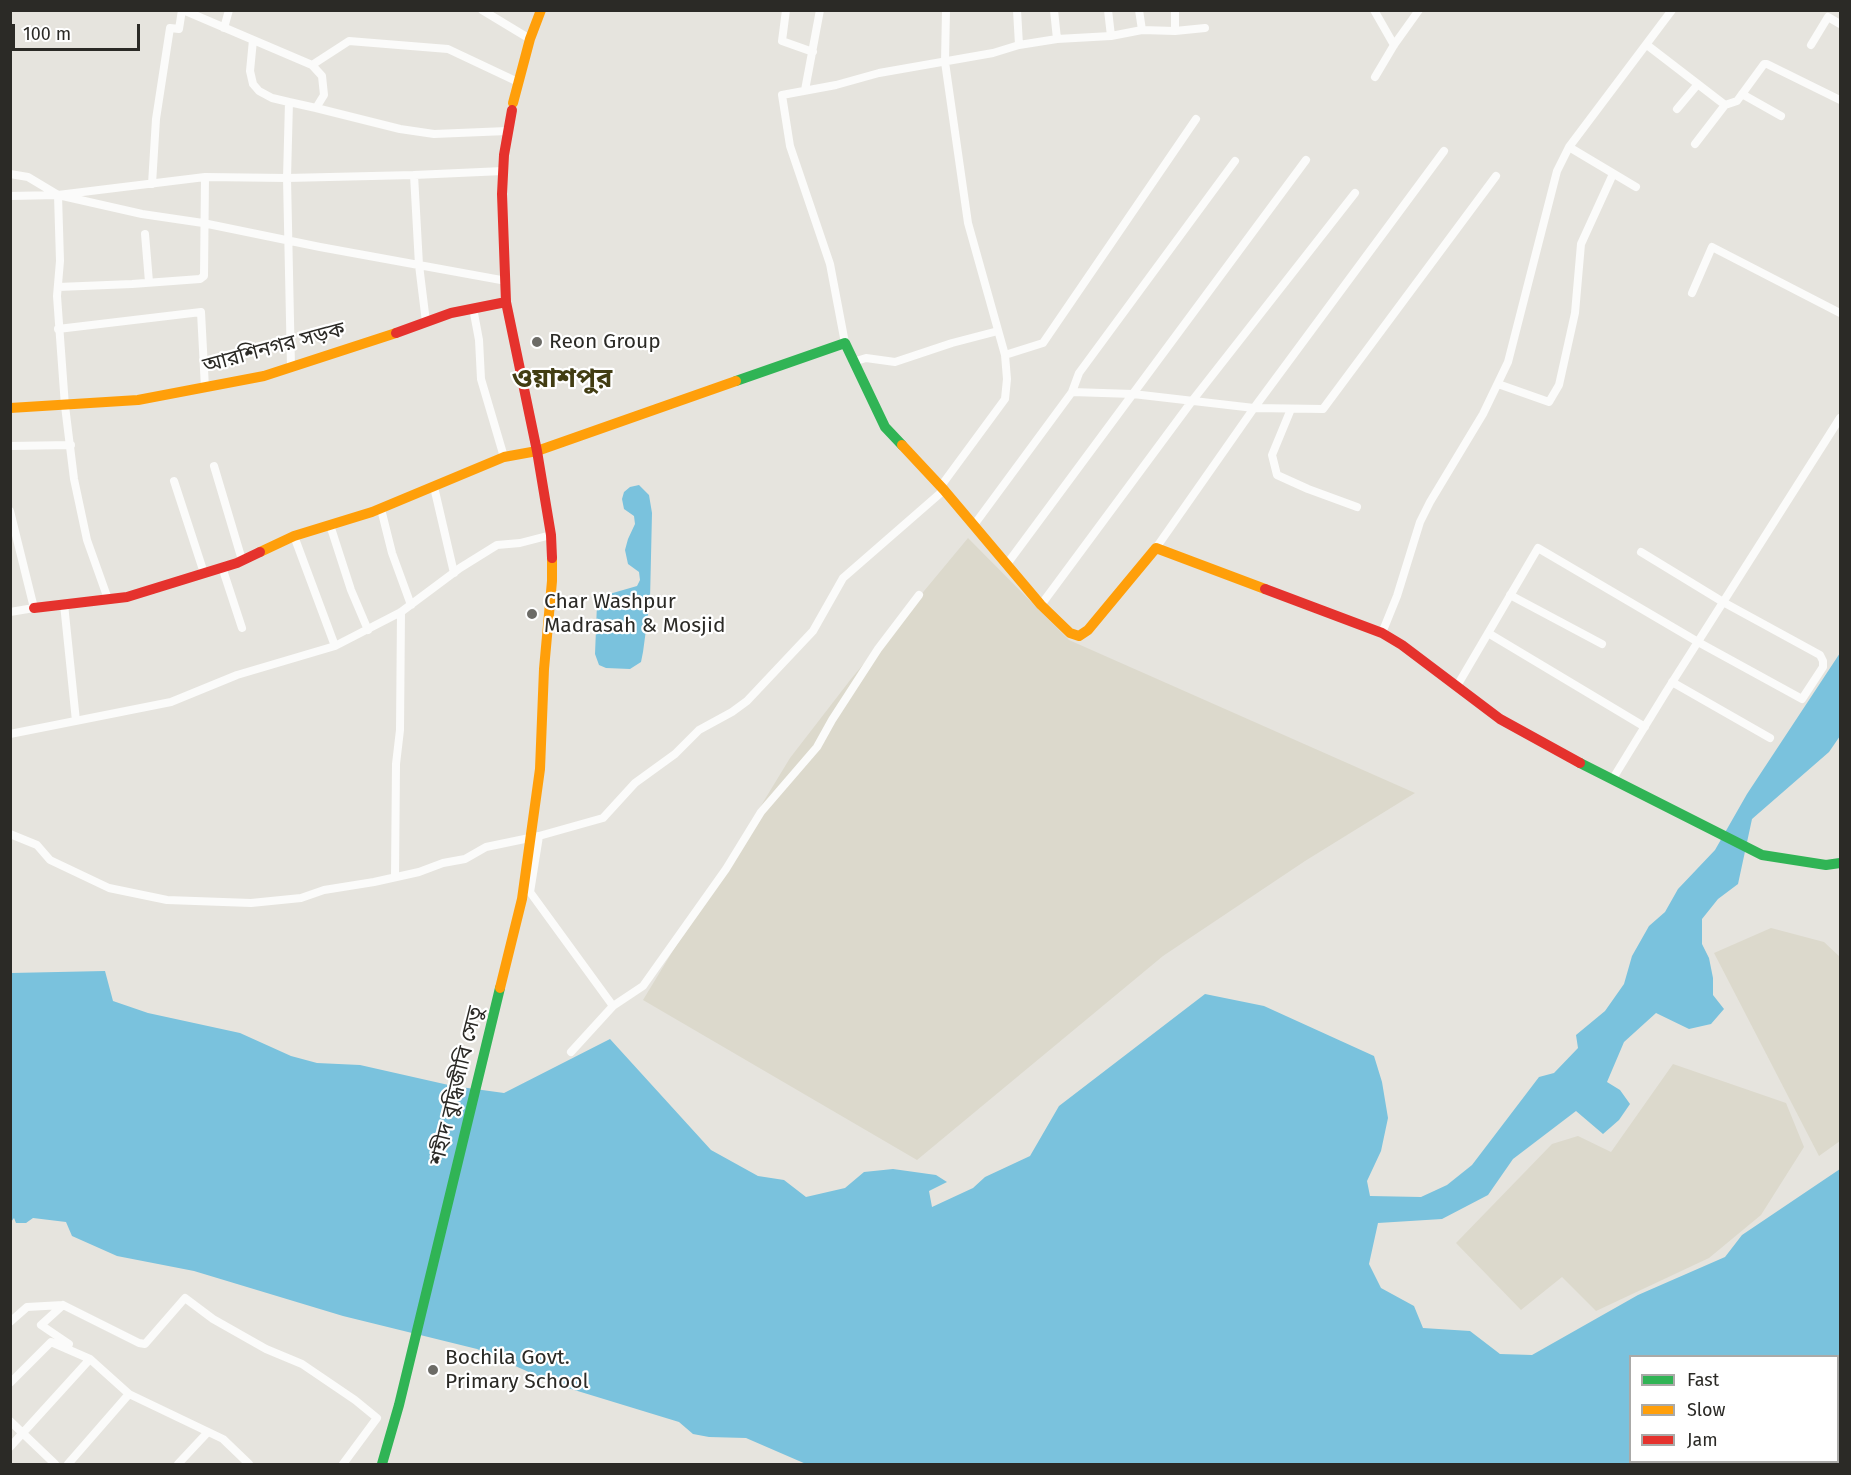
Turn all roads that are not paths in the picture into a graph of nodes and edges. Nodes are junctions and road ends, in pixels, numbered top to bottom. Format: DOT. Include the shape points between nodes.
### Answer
graph roads {
  1 [pos="182,10"];
  2 [pos="229,10"];
  3 [pos="482,10"];
  4 [pos="541,10"];
  5 [pos="786,10"];
  6 [pos="820,10"];
  7 [pos="946,10"];
  8 [pos="1017,10"];
  9 [pos="1054,10"];
  10 [pos="1108,10"];
  11 [pos="1139,10"];
  12 [pos="1175,10"];
  13 [pos="1374,10"];
  14 [pos="1419,10"];
  15 [pos="1672,10"];
  16 [pos="1840,24"];
  17 [pos="224,28"];
  18 [pos="1205,28"];
  19 [pos="1142,30"];
  20 [pos="1175,31"];
  21 [pos="1111,36"];
  22 [pos="530,39"];
  23 [pos="1057,39"];
  24 [pos="254,40"];
  25 [pos="1019,45"];
  26 [pos="1394,45"];
  27 [pos="1647,45"];
  28 [pos="1811,45"];
  29 [pos="813,52"];
  30 [pos="945,62"];
  31 [pos="312,65"];
  32 [pos="1375,77"];
  33 [pos="518,82"];
  34 [pos="1698,84"];
  35 [pos="805,90"];
  36 [pos="1742,94"];
  37 [pos="1840,100"];
  38 [pos="289,102"];
  39 [pos="1725,105"];
  40 [pos="316,108"];
  41 [pos="1677,109"];
  42 [pos="1781,116"];
  43 [pos="1196,119"];
  44 [pos="507,131"];
  45 [pos="1695,144"];
  46 [pos="1569,147"];
  47 [pos="1444,151"];
  48 [pos="1306,160"];
  49 [pos="1235,161"];
  50 [pos="503,171"];
  51 [pos="10,174"];
  52 [pos="1613,174"];
  53 [pos="414,176"];
  54 [pos="1496,176"];
  55 [pos="205,177"];
  56 [pos="287,178"];
  57 [pos="152,184"];
  58 [pos="1636,187"];
  59 [pos="1355,193"];
  60 [pos="58,195"];
  61 [pos="10,196"];
  62 [pos="203,223"];
  63 [pos="145,234"];
  64 [pos="287,241"];
  65 [pos="419,265"];
  66 [pos="501,280"];
  67 [pos="148,282"];
  68 [pos="58,287"];
  69 [pos="1692,293"];
  70 [pos="506,302"];
  71 [pos="473,308"];
  72 [pos="1840,313"];
  73 [pos="426,322"];
  74 [pos="58,329"];
  75 [pos="998,331"];
  76 [pos="845,343"];
  77 [pos="1005,355"];
  78 [pos="853,362"];
  79 [pos="291,367"];
  80 [pos="1498,384"];
  81 [pos="205,388"];
  82 [pos="1072,392"];
  83 [pos="1133,394"];
  84 [pos="1192,402"];
  85 [pos="65,406"];
  86 [pos="10,408"];
  87 [pos="1254,408"];
  88 [pos="1291,409"];
  89 [pos="1840,418"];
  90 [pos="71,445"];
  91 [pos="10,446"];
  92 [pos="537,451"];
  93 [pos="504,457"];
  94 [pos="214,466"];
  95 [pos="174,481"];
  96 [pos="434,487"];
  97 [pos="942,488"];
  98 [pos="1357,507"];
  99 [pos="381,509"];
  100 [pos="10,511"];
  101 [pos="330,525"];
  102 [pos="975,525"];
  103 [pos="551,535"];
  104 [pos="294,536"];
  105 [pos="1156,548"];
  106 [pos="1641,552"];
  107 [pos="242,560"];
  108 [pos="1008,564"];
  109 [pos="222,567"];
  110 [pos="204,573"];
  111 [pos="454,573"];
  112 [pos="919,595"];
  113 [pos="1510,595"];
  114 [pos="108,599"];
  115 [pos="1724,602"];
  116 [pos="64,604"];
  117 [pos="411,605"];
  118 [pos="1041,605"];
  119 [pos="34,608"];
  120 [pos="10,612"];
  121 [pos="401,612"];
  122 [pos="242,628"];
  123 [pos="368,630"];
  124 [pos="1382,633"];
  125 [pos="1488,633"];
  126 [pos="1698,642"];
  127 [pos="1602,644"];
  128 [pos="335,646"];
  129 [pos="1672,682"];
  130 [pos="1457,686"];
  131 [pos="76,721"];
  132 [pos="1645,727"];
  133 [pos="10,734"];
  134 [pos="1770,738"];
  135 [pos="1612,780"];
  136 [pos="10,834"];
  137 [pos="539,836"];
  138 [pos="1840,863"];
  139 [pos="395,878"];
  140 [pos="613,1006"];
  141 [pos="571,1052"];
  142 [pos="63,1305"];
  143 [pos="10,1322"];
  144 [pos="68,1348"];
  145 [pos="90,1359"];
  146 [pos="10,1383"];
  147 [pos="129,1394"];
  148 [pos="10,1420"];
  149 [pos="207,1433"];
  150 [pos="22,1434"];
  151 [pos="10,1447"];
  152 [pos="243,1463"];
  153 [pos="55,1464"];
  154 [pos="68,1464"];
  155 [pos="178,1464"];
  156 [pos="343,1464"];
  157 [pos="382,1464"];
  1 -- 17 [label="street"];
  1 -- 57 [label="street" via="179,29 170,28 156,118"];
  2 -- 17 [label="street"];
  3 -- 22 [label="street"];
  4 -- 22 [label="street, শহীদ বুদ্ধিজীবি সেতু"];
  5 -- 29 [label="street" via="782,41"];
  6 -- 29 [label="street"];
  7 -- 30 [label="street"];
  8 -- 25 [label="street"];
  9 -- 23 [label="street"];
  10 -- 21 [label="street"];
  11 -- 19 [label="street"];
  12 -- 20 [label="street"];
  13 -- 26 [label="street"];
  14 -- 26 [label="street"];
  15 -- 27 [label="street"];
  16 -- 28 [label="street" via="1828,17"];
  17 -- 24 [label="street"];
  18 -- 20 [label="street"];
  19 -- 20 [label="street"];
  19 -- 21 [label="street"];
  21 -- 23 [label="street"];
  22 -- 33 [label="street, শহীদ বুদ্ধিজীবি সেতু"];
  23 -- 25 [label="street"];
  24 -- 31 [label="street"];
  24 -- 38 [label="street" via="250,71 253,84 272,98"];
  25 -- 30 [label="street"];
  26 -- 32 [label="street"];
  27 -- 34 [label="street"];
  27 -- 46 [label="street"];
  29 -- 35 [label="street"];
  30 -- 35 [label="street"];
  30 -- 75 [label="street" via="968,223"];
  31 -- 33 [label="street" via="349,41 448,49"];
  31 -- 40 [label="street" via="322,76 324,95"];
  33 -- 44 [label="street, শহীদ বুদ্ধিজীবি সেতু"];
  34 -- 39 [label="street"];
  34 -- 41 [label="street"];
  35 -- 76 [label="street" via="782,95 790,146 830,264"];
  36 -- 37 [label="street" via="1767,64"];
  36 -- 39 [label="street" via="1737,101"];
  36 -- 42 [label="street"];
  38 -- 40 [label="street"];
  38 -- 56 [label="street"];
  39 -- 45 [label="street"];
  40 -- 44 [label="street" via="434,134"];
  43 -- 77 [label="street" via="1043,343"];
  44 -- 50 [label="street, শহীদ বুদ্ধিজীবি সেতু"];
  46 -- 52 [label="street"];
  46 -- 80 [label="street" via="1557,171 1508,362"];
  47 -- 87 [label="street"];
  48 -- 83 [label="street"];
  49 -- 82 [label="street" via="1079,373"];
  50 -- 53 [label="street"];
  50 -- 70 [label="street, শহীদ বুদ্ধিজীবি সেতু"];
  51 -- 60 [label="street" via="28,177"];
  52 -- 58 [label="street"];
  52 -- 80 [label="street" via="1581,244 1575,313 1559,385 1549,402"];
  53 -- 56 [label="street"];
  53 -- 65 [label="street"];
  54 -- 88 [label="street" via="1323,409"];
  55 -- 56 [label="street"];
  55 -- 57 [label="street"];
  55 -- 62 [label="street"];
  56 -- 64 [label="street"];
  57 -- 60 [label="street"];
  59 -- 84 [label="street"];
  60 -- 61 [label="street"];
  60 -- 62 [label="street"];
  60 -- 68 [label="street"];
  62 -- 64 [label="street"];
  62 -- 67 [label="street" via="204,276"];
  63 -- 67 [label="street"];
  64 -- 65 [label="street"];
  64 -- 79 [label="street"];
  65 -- 66 [label="street"];
  65 -- 73 [label="street"];
  67 -- 68 [label="street"];
  68 -- 74 [label="street"];
  69 -- 72 [label="street" via="1712,247"];
  70 -- 71 [label="street, আরশিনগর সড়ক"];
  70 -- 92 [label="street, শহীদ বুদ্ধিজীবি সেতু"];
  71 -- 73 [label="street, আরশিনগর সড়ক"];
  71 -- 93 [label="street" via="481,379"];
  73 -- 79 [label="street, আরশিনগর সড়ক"];
  74 -- 81 [label="street" via="201,312"];
  74 -- 85 [label="street"];
  75 -- 77 [label="street"];
  75 -- 78 [label="street" via="895,362 866,358"];
  76 -- 78 [label="street"];
  76 -- 92 [label="street"];
  77 -- 97 [label="street" via="1005,399"];
  78 -- 97 [label="street" via="885,427"];
  79 -- 81 [label="street, আরশিনগর সড়ক"];
  80 -- 124 [label="street" via="1420,522"];
  81 -- 85 [label="street, আরশিনগর সড়ক" via="138,400"];
  82 -- 83 [label="street"];
  82 -- 102 [label="street"];
  83 -- 84 [label="street"];
  83 -- 108 [label="street"];
  84 -- 87 [label="street"];
  84 -- 118 [label="street"];
  85 -- 86 [label="street, আরশিনগর সড়ক"];
  85 -- 90 [label="street"];
  87 -- 88 [label="street"];
  87 -- 105 [label="street"];
  88 -- 98 [label="street" via="1272,455 1277,475"];
  89 -- 115 [label="street"];
  90 -- 91 [label="street"];
  90 -- 114 [label="street" via="87,540"];
  92 -- 93 [label="street"];
  92 -- 103 [label="street, শহীদ বুদ্ধিজীবি সেতু"];
  93 -- 96 [label="street"];
  94 -- 107 [label="street"];
  95 -- 110 [label="street"];
  96 -- 99 [label="street"];
  96 -- 111 [label="street"];
  97 -- 102 [label="street"];
  97 -- 137 [label="street" via="843,578 813,631 747,701 699,730 636,783 603,819"];
  99 -- 101 [label="street"];
  99 -- 117 [label="street"];
  100 -- 119 [label="street"];
  101 -- 104 [label="street"];
  101 -- 123 [label="street"];
  102 -- 108 [label="street"];
  103 -- 111 [label="street" via="498,545"];
  103 -- 157 [label="street, শহীদ বুদ্ধিজীবি সেতু" via="552,580 540,769 522,899"];
  104 -- 107 [label="street"];
  104 -- 128 [label="street"];
  105 -- 118 [label="street" via="1079,636 1070,633"];
  105 -- 124 [label="street"];
  106 -- 115 [label="street"];
  107 -- 109 [label="street"];
  108 -- 118 [label="street"];
  109 -- 110 [label="street"];
  109 -- 122 [label="street"];
  110 -- 114 [label="street" via="127,597"];
  111 -- 117 [label="street"];
  112 -- 140 [label="street" via="878,649 817,747 761,812 726,869 643,986"];
  113 -- 125 [label="street"];
  113 -- 126 [label="street" via="1538,549"];
  113 -- 127 [label="street"];
  114 -- 116 [label="street"];
  115 -- 126 [label="street"];
  115 -- 126 [label="street" via="1820,655 1823,667 1810,689 1802,699"];
  116 -- 119 [label="street"];
  116 -- 131 [label="street"];
  117 -- 121 [label="street"];
  119 -- 120 [label="street"];
  121 -- 123 [label="street"];
  121 -- 139 [label="street"];
  123 -- 128 [label="street"];
  124 -- 130 [label="street"];
  125 -- 130 [label="street"];
  125 -- 132 [label="street"];
  126 -- 129 [label="street"];
  128 -- 131 [label="street" via="246,672 171,702"];
  129 -- 132 [label="street"];
  129 -- 134 [label="street"];
  130 -- 135 [label="street" via="1500,719"];
  131 -- 133 [label="street"];
  132 -- 135 [label="street"];
  135 -- 138 [label="street" via="1762,855 1826,865"];
  136 -- 139 [label="street" via="37,845 50,860 109,888 167,900 251,903 301,898 324,890"];
  137 -- 139 [label="street" via="486,847 465,859"];
  137 -- 140 [label="street" via="530,892"];
  140 -- 141 [label="street"];
  142 -- 143 [label="street" via="27,1307"];
  142 -- 144 [label="street" via="41,1325 69,1344"];
  142 -- 156 [label="street" via="145,1344 185,1298 266,1349 302,1364 377,1418"];
  144 -- 145 [label="street"];
  144 -- 146 [label="street" via="51,1342"];
  145 -- 147 [label="street"];
  145 -- 150 [label="street"];
  147 -- 149 [label="street"];
  147 -- 154 [label="street"];
  148 -- 150 [label="street"];
  149 -- 152 [label="street" via="223,1439"];
  149 -- 155 [label="street"];
  150 -- 151 [label="street"];
  150 -- 153 [label="street"];
}
